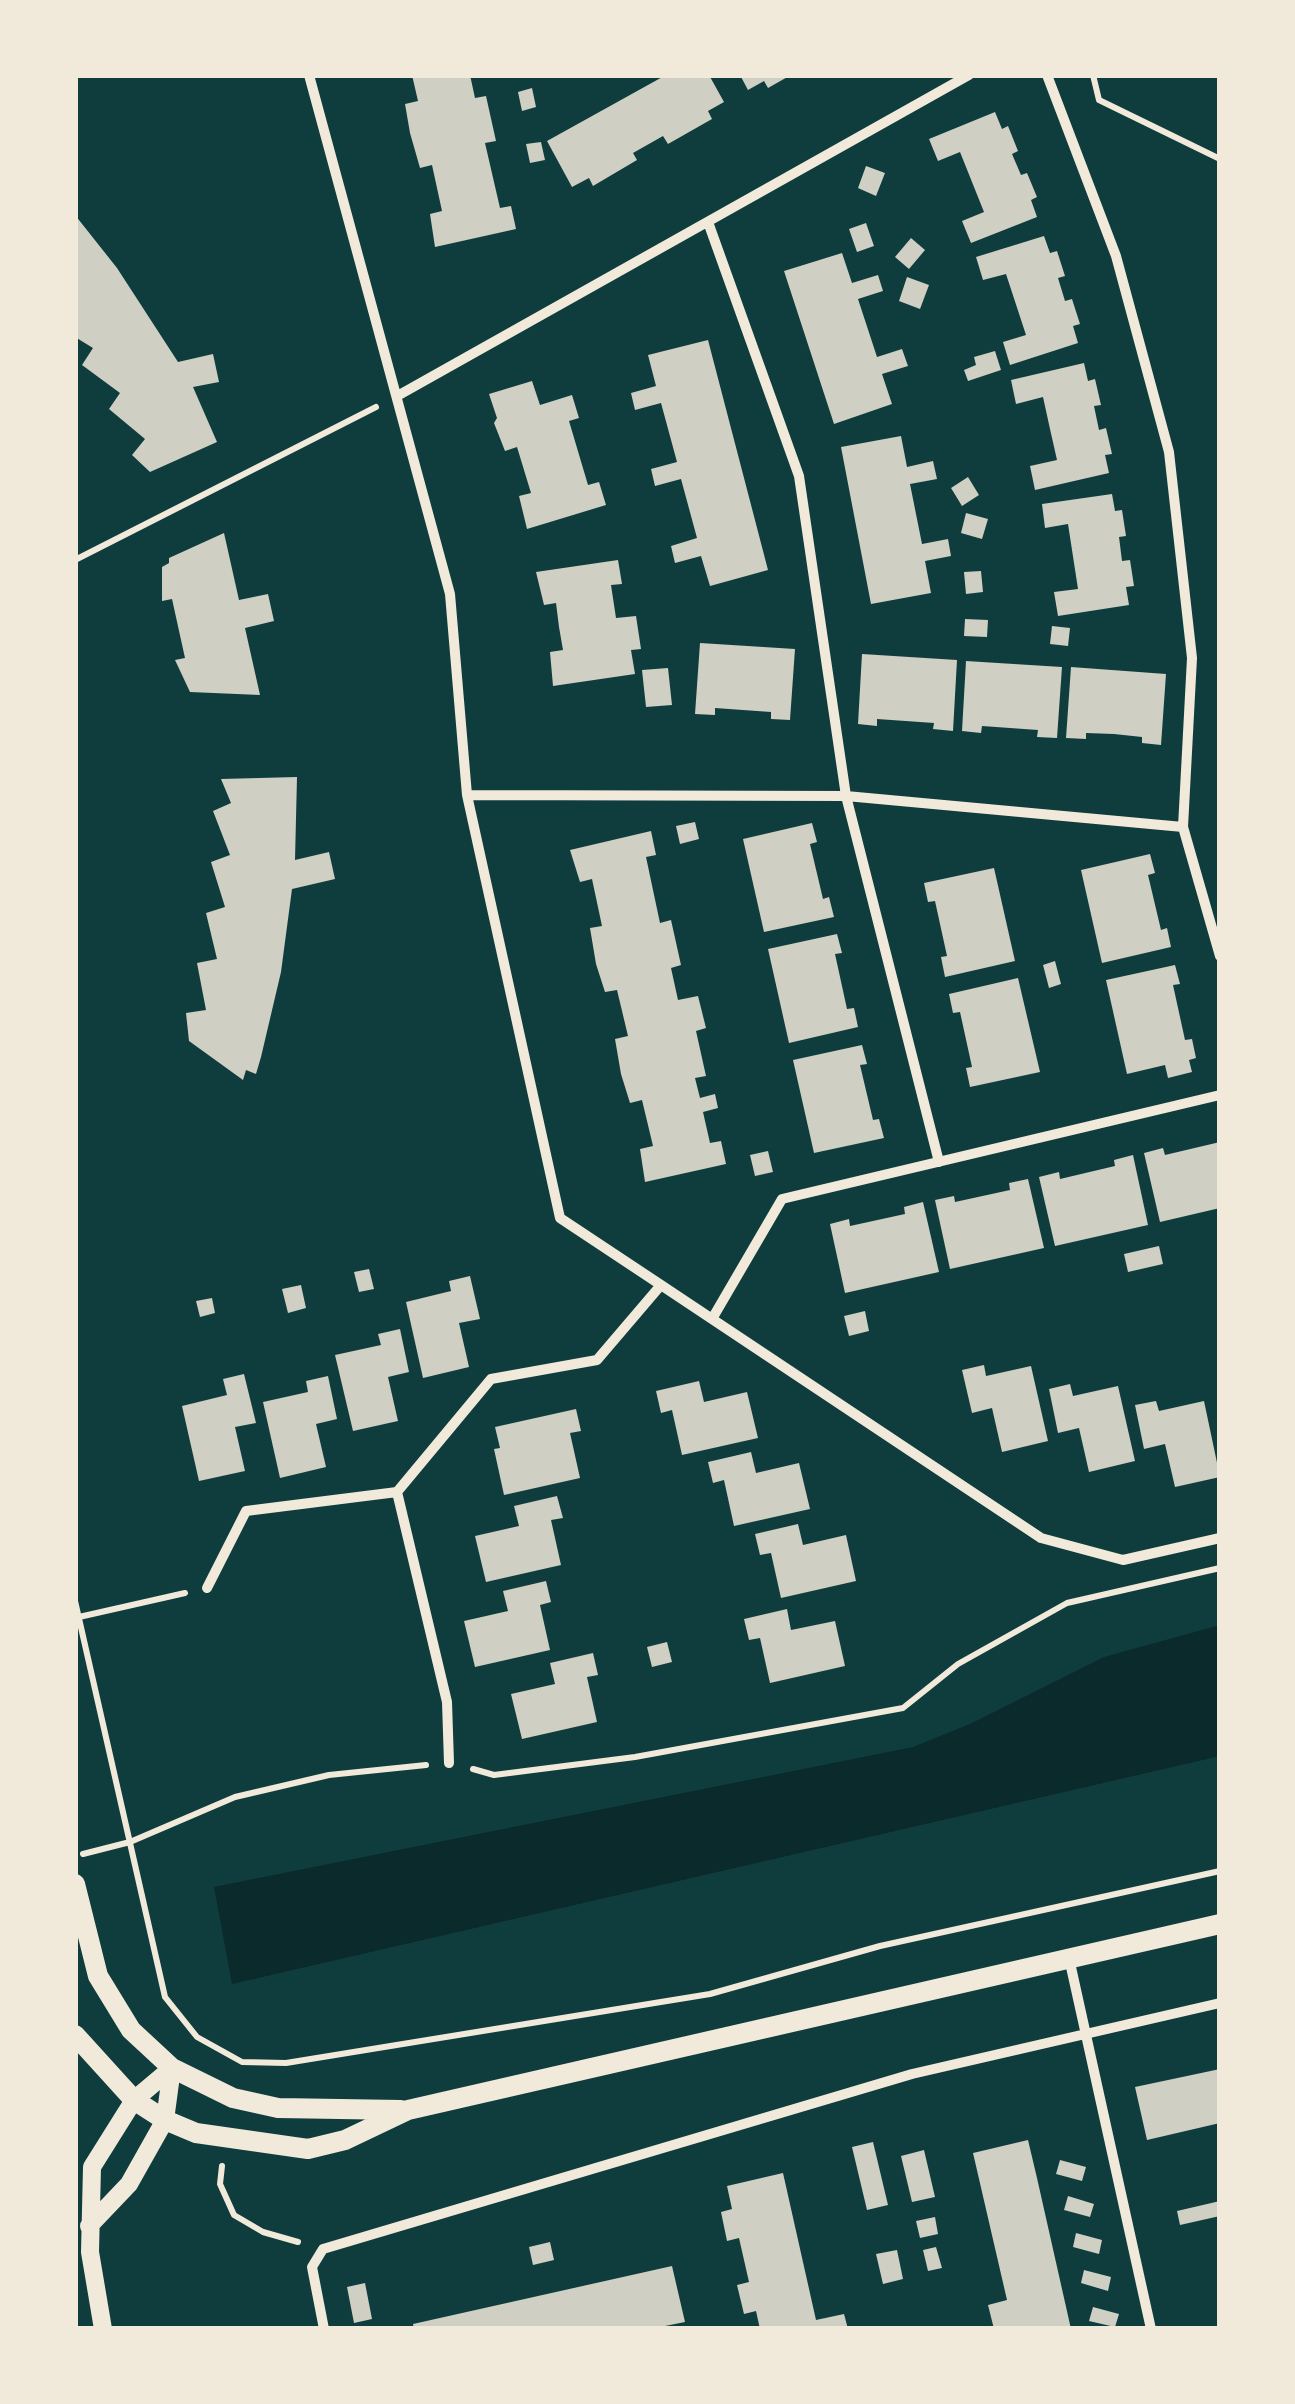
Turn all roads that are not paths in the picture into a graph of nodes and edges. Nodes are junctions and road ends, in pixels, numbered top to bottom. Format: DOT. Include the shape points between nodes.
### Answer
graph roads {
  1 [pos="309,75"];
  2 [pos="969,75"];
  3 [pos="1048,75"];
  4 [pos="708,222"];
  5 [pos="399,396"];
  6 [pos="467,795"];
  7 [pos="846,796"];
  8 [pos="1183,827"];
  9 [pos="1220,956"];
  10 [pos="1220,1095"];
  11 [pos="940,1162"];
  12 [pos="660,1285"];
  13 [pos="712,1319"];
  14 [pos="397,1492"];
  15 [pos="1220,1538"];
  16 [pos="206,1588"];
  17 [pos="449,1762"];
  18 [pos="75,1884"];
  19 [pos="1220,1924"];
  20 [pos="1068,1957"];
  21 [pos="1220,2003"];
  22 [pos="75,2035"];
  23 [pos="1086,2035"];
  24 [pos="172,2068"];
  25 [pos="134,2100"];
  26 [pos="408,2110"];
  27 [pos="166,2120"];
  28 [pos="89,2226"];
  29 [pos="103,2329"];
  30 [pos="324,2329"];
  31 [pos="1151,2329"];
  1 -- 5 [label="street"];
  2 -- 4 [label="street"];
  3 -- 8 [label="street" via="1116,256 1170,452 1192,658"];
  4 -- 5 [label="street"];
  4 -- 7 [label="street" via="799,476"];
  5 -- 6 [label="street" via="450,594"];
  6 -- 7 [label="street"];
  6 -- 12 [label="street" via="560,1218"];
  7 -- 8 [label="street"];
  7 -- 11 [label="street"];
  8 -- 9 [label="street"];
  10 -- 11 [label="street"];
  11 -- 13 [label="street" via="782,1199"];
  12 -- 13 [label="street"];
  12 -- 14 [label="street" via="597,1360 492,1380"];
  13 -- 15 [label="street" via="1041,1538 1123,1560"];
  14 -- 16 [label="street" via="246,1511"];
  14 -- 17 [label="street" via="447,1702"];
  18 -- 24 [label="main road" via="98,1976 131,2030"];
  19 -- 20 [label="main road"];
  20 -- 23 [label="street"];
  20 -- 26 [label="main road"];
  21 -- 23 [label="street"];
  22 -- 25 [label="main road"];
  23 -- 30 [label="street" via="912,2074 323,2249 312,2268"];
  23 -- 31 [label="street"];
  24 -- 25 [label="street"];
  24 -- 26 [label="main road" via="233,2098 278,2108"];
  24 -- 27 [label="street"];
  25 -- 27 [label="main road"];
  25 -- 28 [label="street" via="92,2166"];
  26 -- 27 [label="main road" via="345,2140 308,2149 225,2139"];
  27 -- 28 [label="street" via="129,2184"];
  28 -- 29 [label="street"];
}
